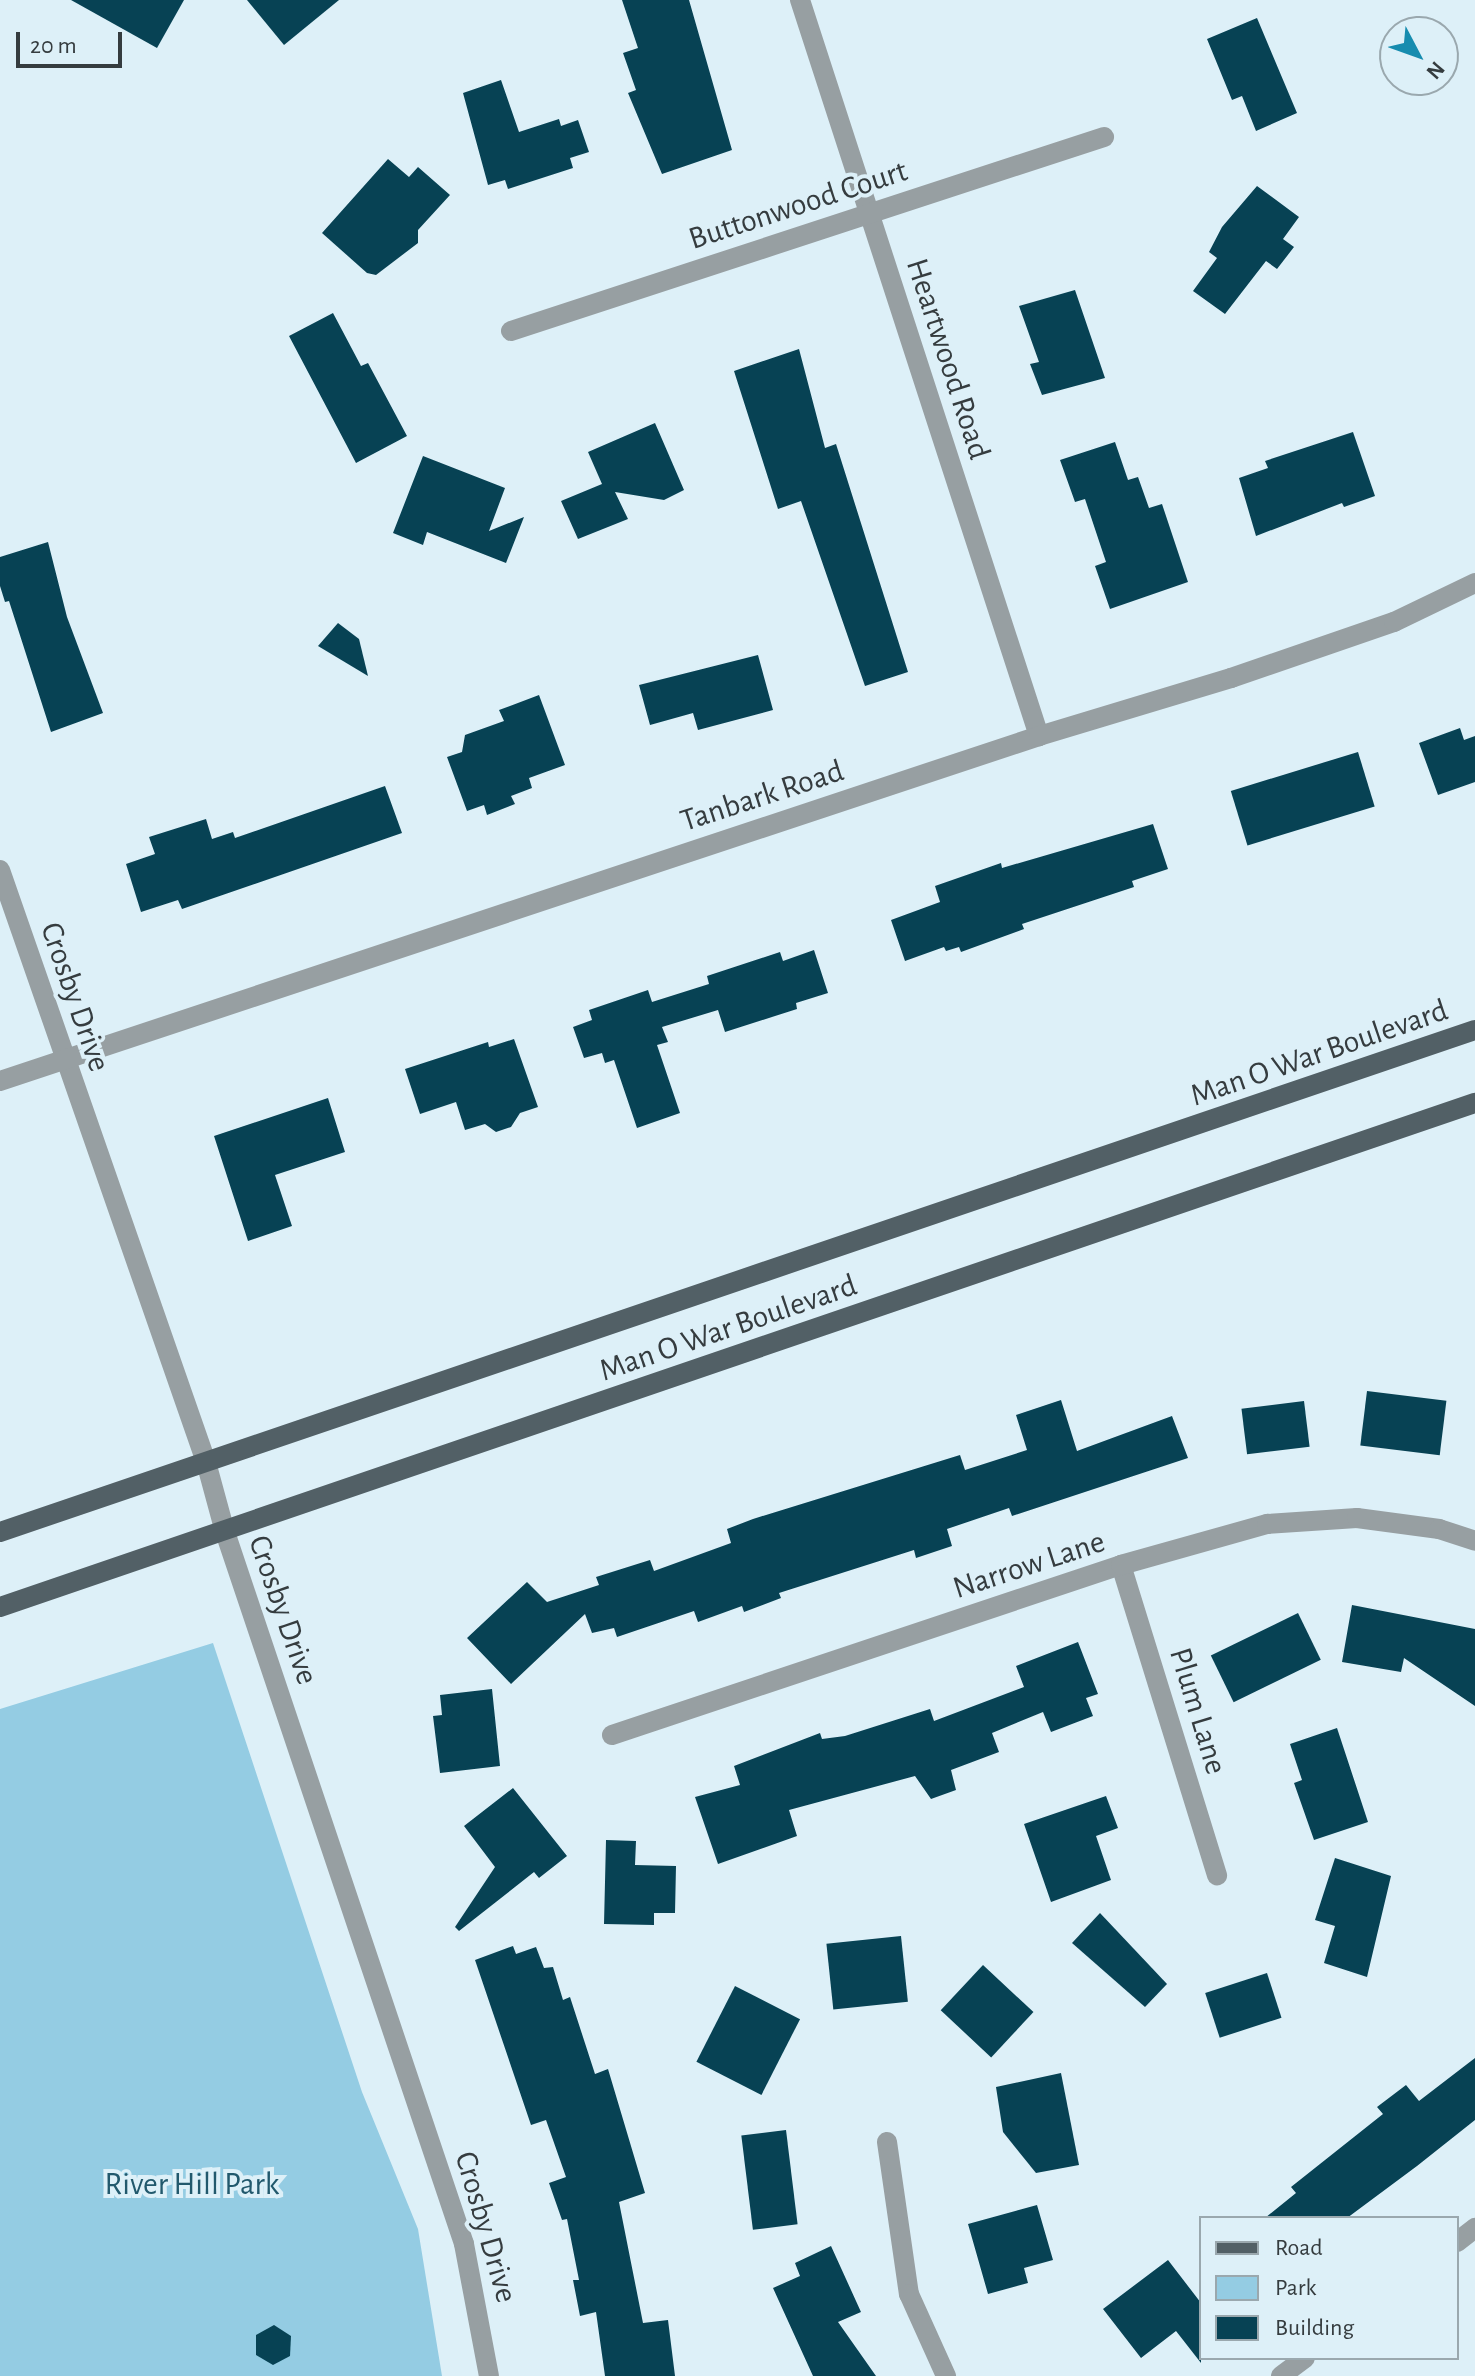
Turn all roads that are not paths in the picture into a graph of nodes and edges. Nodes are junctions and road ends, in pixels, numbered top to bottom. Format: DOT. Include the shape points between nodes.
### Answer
graph roads {
  1 [pos="800,0"];
  2 [pos="1104,137"];
  3 [pos="869,213"];
  4 [pos="511,331"];
  5 [pos="1475,583"];
  6 [pos="1039,736"];
  7 [pos="0,870"];
  8 [pos="1475,1030"];
  9 [pos="65,1058"];
  10 [pos="0,1081"];
  11 [pos="1475,1103"];
  12 [pos="206,1462"];
  13 [pos="0,1532"];
  14 [pos="225,1532"];
  15 [pos="1475,1541"];
  16 [pos="1121,1565"];
  17 [pos="0,1607"];
  18 [pos="612,1735"];
  19 [pos="1217,1875"];
  20 [pos="887,2142"];
  21 [pos="1475,2228"];
  22 [pos="1459,2240"];
  23 [pos="1302,2360"];
  24 [pos="489,2376"];
  25 [pos="946,2376"];
  26 [pos="1281,2376"];
  1 -- 3 [label="street, Heartwood Road"];
  2 -- 3 [label="street, Buttonwood Court"];
  3 -- 4 [label="street, Buttonwood Court"];
  3 -- 6 [label="street, Heartwood Road"];
  5 -- 6 [label="street, Tanbark Road" via="1394,622"];
  6 -- 9 [label="street, Tanbark Road"];
  7 -- 9 [label="street, Crosby Drive"];
  8 -- 12 [label="main road, Man O War Boulevard"];
  9 -- 10 [label="street, Tanbark Road"];
  9 -- 12 [label="street, Crosby Drive"];
  11 -- 14 [label="main road, Man O War Boulevard"];
  12 -- 13 [label="main road, Man O War Boulevard"];
  12 -- 14 [label="street, Crosby Drive"];
  14 -- 17 [label="main road, Man O War Boulevard"];
  14 -- 24 [label="street, Crosby Drive" via="464,2244"];
  15 -- 16 [label="street, Narrow Lane" via="1397,1522 1315,1519 1267,1524"];
  16 -- 18 [label="street, Narrow Lane"];
  16 -- 19 [label="street, Plum Lane"];
  20 -- 25 [label="street" via="909,2294"];
  21 -- 22 [label="street"];
  23 -- 26 [label="street"];
}
